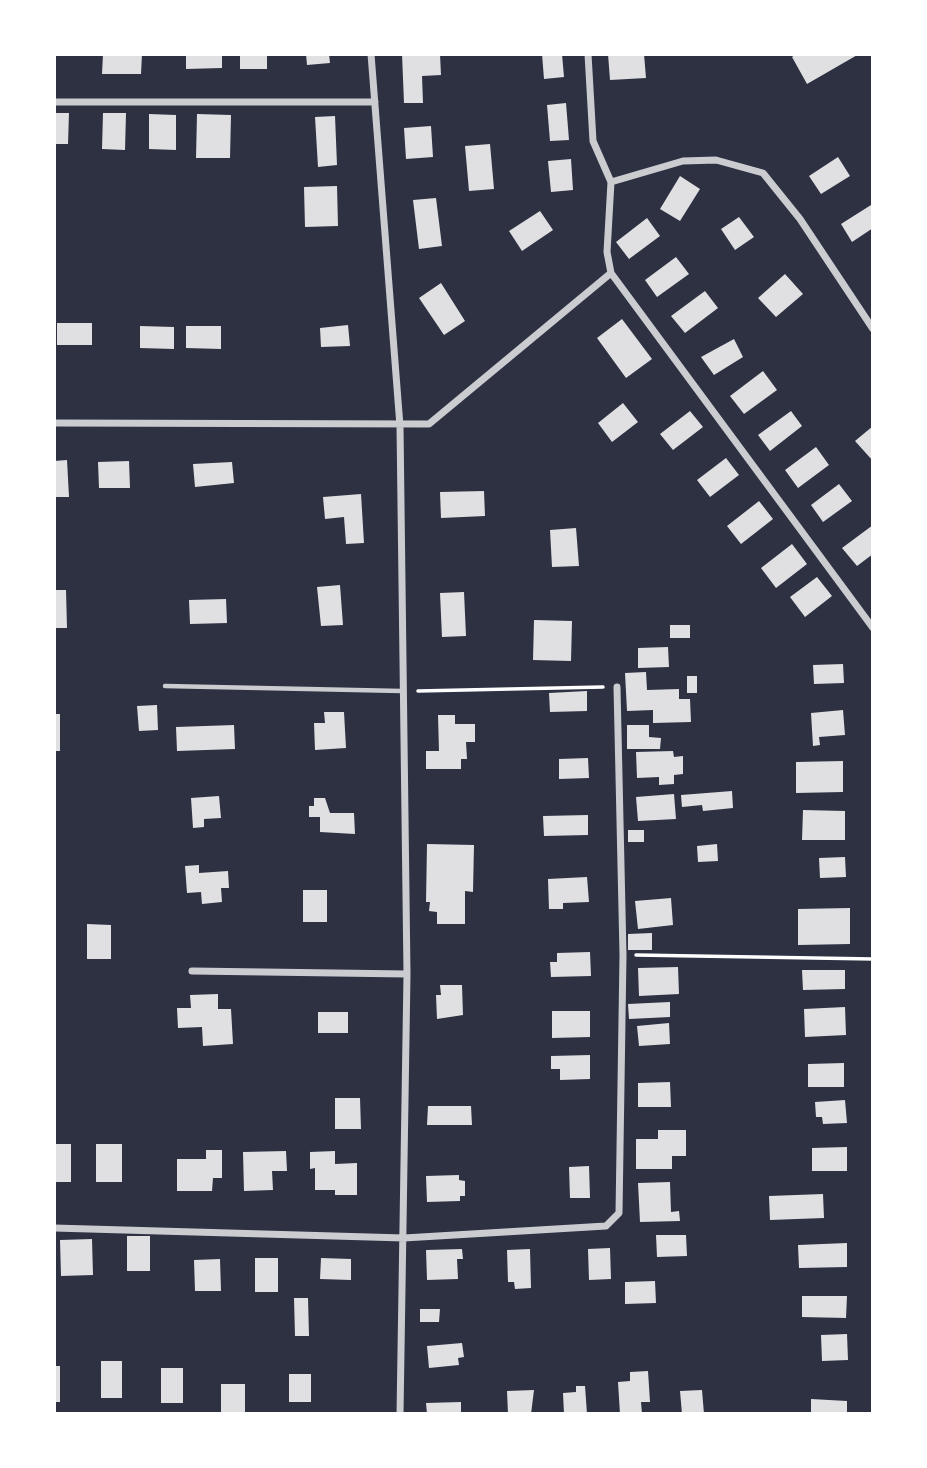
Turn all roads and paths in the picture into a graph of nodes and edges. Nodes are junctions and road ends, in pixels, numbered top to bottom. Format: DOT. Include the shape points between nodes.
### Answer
graph roads {
  1 [pos="371,54"];
  2 [pos="588,54"];
  3 [pos="54,102"];
  4 [pos="375,102"];
  5 [pos="611,182"];
  6 [pos="611,273"];
  7 [pos="873,330"];
  8 [pos="54,423"];
  9 [pos="400,426"];
  10 [pos="873,628"];
  11 [pos="164,686"];
  12 [pos="617,687"];
  13 [pos="402,691"];
  14 [pos="623,955"];
  15 [pos="873,958"];
  16 [pos="192,971"];
  17 [pos="407,974"];
  18 [pos="54,1228"];
  19 [pos="404,1238"];
  20 [pos="400,1414"];
  1 -- 4 [label="street"];
  2 -- 5 [label="street" via="593,141"];
  3 -- 4 [label="street"];
  4 -- 9 [label="street"];
  5 -- 6 [label="street" via="607,252"];
  5 -- 7 [label="street" via="683,161 716,160 763,173 800,219"];
  6 -- 9 [label="street" via="429,424"];
  6 -- 10 [label="street"];
  8 -- 9 [label="street"];
  9 -- 13 [label="street"];
  11 -- 13 [label="lane"];
  12 -- 13 [label="path"];
  12 -- 14 [label="street"];
  13 -- 17 [label="street"];
  14 -- 15 [label="path"];
  14 -- 19 [label="street" via="619,1213 606,1226"];
  16 -- 17 [label="street"];
  17 -- 19 [label="street"];
  18 -- 19 [label="street"];
  19 -- 20 [label="street"];
}
